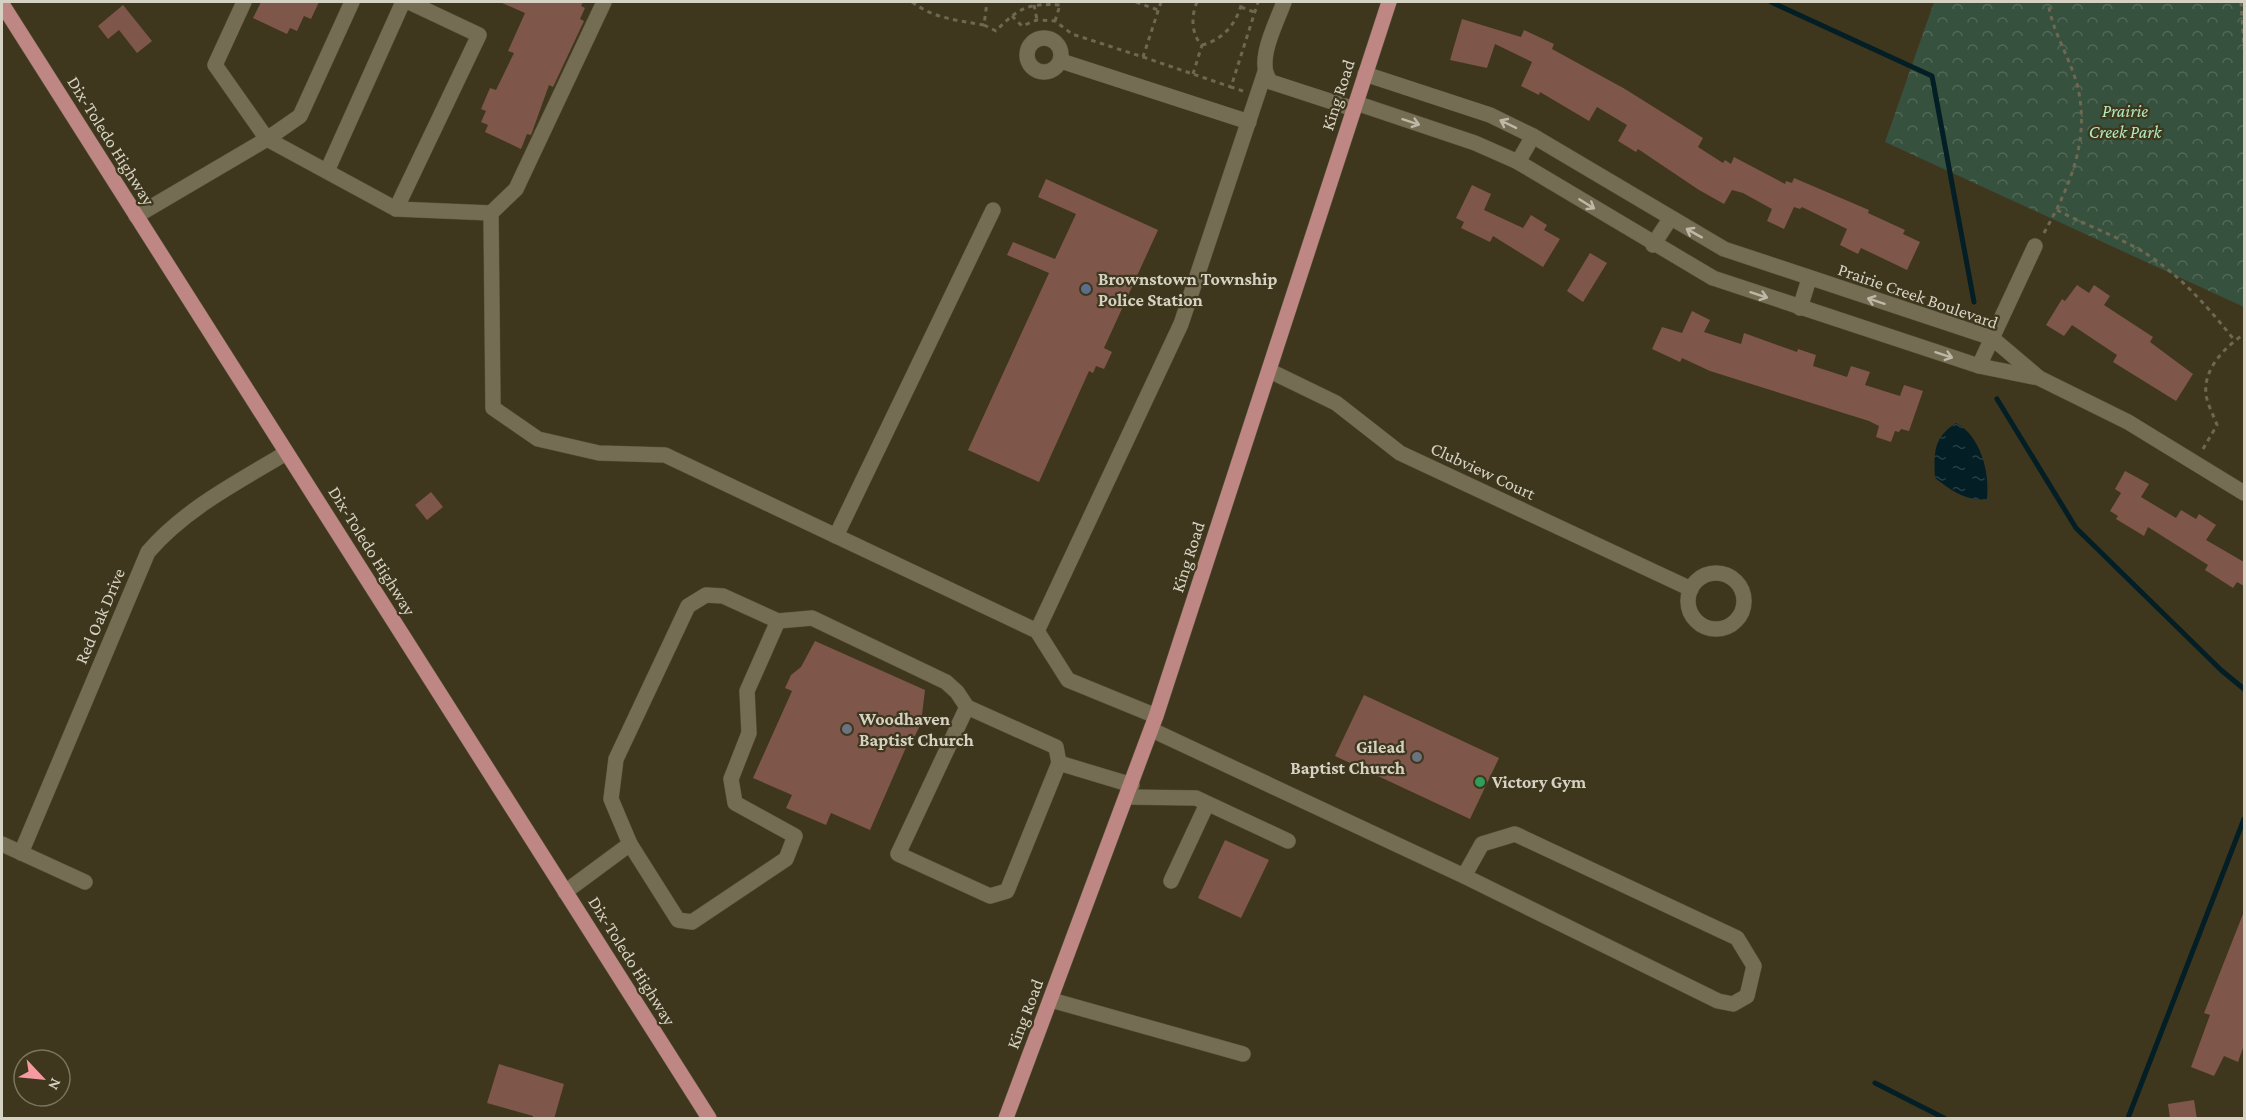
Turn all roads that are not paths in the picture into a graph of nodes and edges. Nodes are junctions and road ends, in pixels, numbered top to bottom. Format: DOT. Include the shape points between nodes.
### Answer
graph roads {
  1 [pos="244,2"];
  2 [pos="352,2"];
  3 [pos="403,2"];
  4 [pos="409,2"];
  5 [pos="604,2"];
  6 [pos="1284,2"];
  7 [pos="1389,2"];
  8 [pos="2,4"];
  9 [pos="1061,61"];
  10 [pos="1265,72"];
  11 [pos="1365,74"];
  12 [pos="1355,106"];
  13 [pos="1249,122"];
  14 [pos="1533,136"];
  15 [pos="267,139"];
  16 [pos="1518,162"];
  17 [pos="327,171"];
  18 [pos="396,209"];
  19 [pos="993,210"];
  20 [pos="491,213"];
  21 [pos="136,216"];
  22 [pos="1670,219"];
  23 [pos="2039,239"];
  24 [pos="1653,245"];
  25 [pos="1809,279"];
  26 [pos="1800,309"];
  27 [pos="1992,338"];
  28 [pos="1979,366"];
  29 [pos="1270,371"];
  30 [pos="2039,378"];
  31 [pos="286,453"];
  32 [pos="2244,493"];
  33 [pos="836,536"];
  34 [pos="1691,588"];
  35 [pos="778,621"];
  36 [pos="1037,631"];
  37 [pos="967,707"];
  38 [pos="1154,723"];
  39 [pos="1059,763"];
  40 [pos="1130,791"];
  41 [pos="1207,804"];
  42 [pos="1288,841"];
  43 [pos="2,844"];
  44 [pos="630,844"];
  45 [pos="21,853"];
  46 [pos="1464,876"];
  47 [pos="1171,881"];
  48 [pos="85,882"];
  49 [pos="565,892"];
  50 [pos="1051,1000"];
  51 [pos="1243,1054"];
  52 [pos="709,1119"];
  53 [pos="1006,1119"];
  1 -- 15 [label="street" via="215,65"];
  2 -- 15 [label="street" via="300,116"];
  3 -- 17 [label="street"];
  4 -- 18 [label="street" via="479,35"];
  5 -- 20 [label="street" via="516,189"];
  6 -- 10 [label="street"];
  7 -- 11 [label="main road, King Road"];
  8 -- 21 [label="main road, Dix-Toledo Highway"];
  9 -- 13 [label="street"];
  10 -- 12 [label="street, Prairie Creek Boulevard" via="1271,82"];
  10 -- 13 [label="street"];
  11 -- 12 [label="main road, King Road"];
  14 -- 11 [label="street, Prairie Creek Boulevard, one-way" via="1490,115"];
  12 -- 16 [label="street, Prairie Creek Boulevard, one-way" via="1475,143"];
  12 -- 29 [label="main road, King Road"];
  13 -- 36 [label="street" via="1181,324"];
  14 -- 16 [label="street"];
  14 -- 22 [label="street, Prairie Creek Boulevard"];
  15 -- 17 [label="street"];
  15 -- 21 [label="street"];
  16 -- 24 [label="street, Prairie Creek Boulevard, one-way"];
  17 -- 18 [label="street"];
  18 -- 20 [label="street"];
  19 -- 33 [label="street"];
  20 -- 33 [label="street" via="493,408 538,439 599,453 665,455"];
  21 -- 31 [label="main road, Dix-Toledo Highway"];
  22 -- 24 [label="street"];
  25 -- 22 [label="street, Prairie Creek Boulevard, one-way" via="1724,249"];
  23 -- 27 [label="street"];
  24 -- 26 [label="street, Prairie Creek Boulevard, one-way" via="1713,278"];
  25 -- 26 [label="street, Prairie Creek Boulevard"];
  27 -- 25 [label="street, Prairie Creek Boulevard, one-way"];
  26 -- 28 [label="street, Prairie Creek Boulevard, one-way"];
  27 -- 28 [label="street"];
  27 -- 30 [label="street, Prairie Creek Boulevard"];
  28 -- 30 [label="street, Prairie Creek Boulevard"];
  29 -- 34 [label="street, Clubview Court" via="1336,403 1400,453"];
  29 -- 38 [label="main road, King Road"];
  30 -- 32 [label="street, Prairie Creek Boulevard" via="2109,412"];
  31 -- 45 [label="street, Red Oak Drive" via="202,504 169,528 148,552"];
  31 -- 49 [label="main road, Dix-Toledo Highway"];
  33 -- 36 [label="street"];
  35 -- 37 [label="street" via="812,618 946,682"];
  35 -- 44 [label="street" via="723,596 706,595 688,606 616,759 611,799"];
  35 -- 44 [label="street" via="747,691 749,733 731,779 735,804 795,836 786,859 692,922 678,920"];
  36 -- 38 [label="street" via="1068,680"];
  37 -- 39 [label="street" via="1056,747"];
  37 -- 39 [label="street" via="898,854 990,896 1007,891"];
  38 -- 40 [label="main road, King Road"];
  38 -- 46 [label="street"];
  39 -- 40 [label="street"];
  40 -- 41 [label="street" via="1196,798"];
  40 -- 50 [label="main road, King Road"];
  41 -- 42 [label="street"];
  41 -- 47 [label="street"];
  43 -- 45 [label="street"];
  44 -- 49 [label="street"];
  45 -- 48 [label="street"];
  46 -- 46 [label="street" via="1718,1001 1733,1004 1747,996 1754,966 1737,938 1515,834 1482,844"];
  49 -- 52 [label="main road, Dix-Toledo Highway"];
  50 -- 51 [label="street"];
  50 -- 53 [label="main road, King Road"];
}
